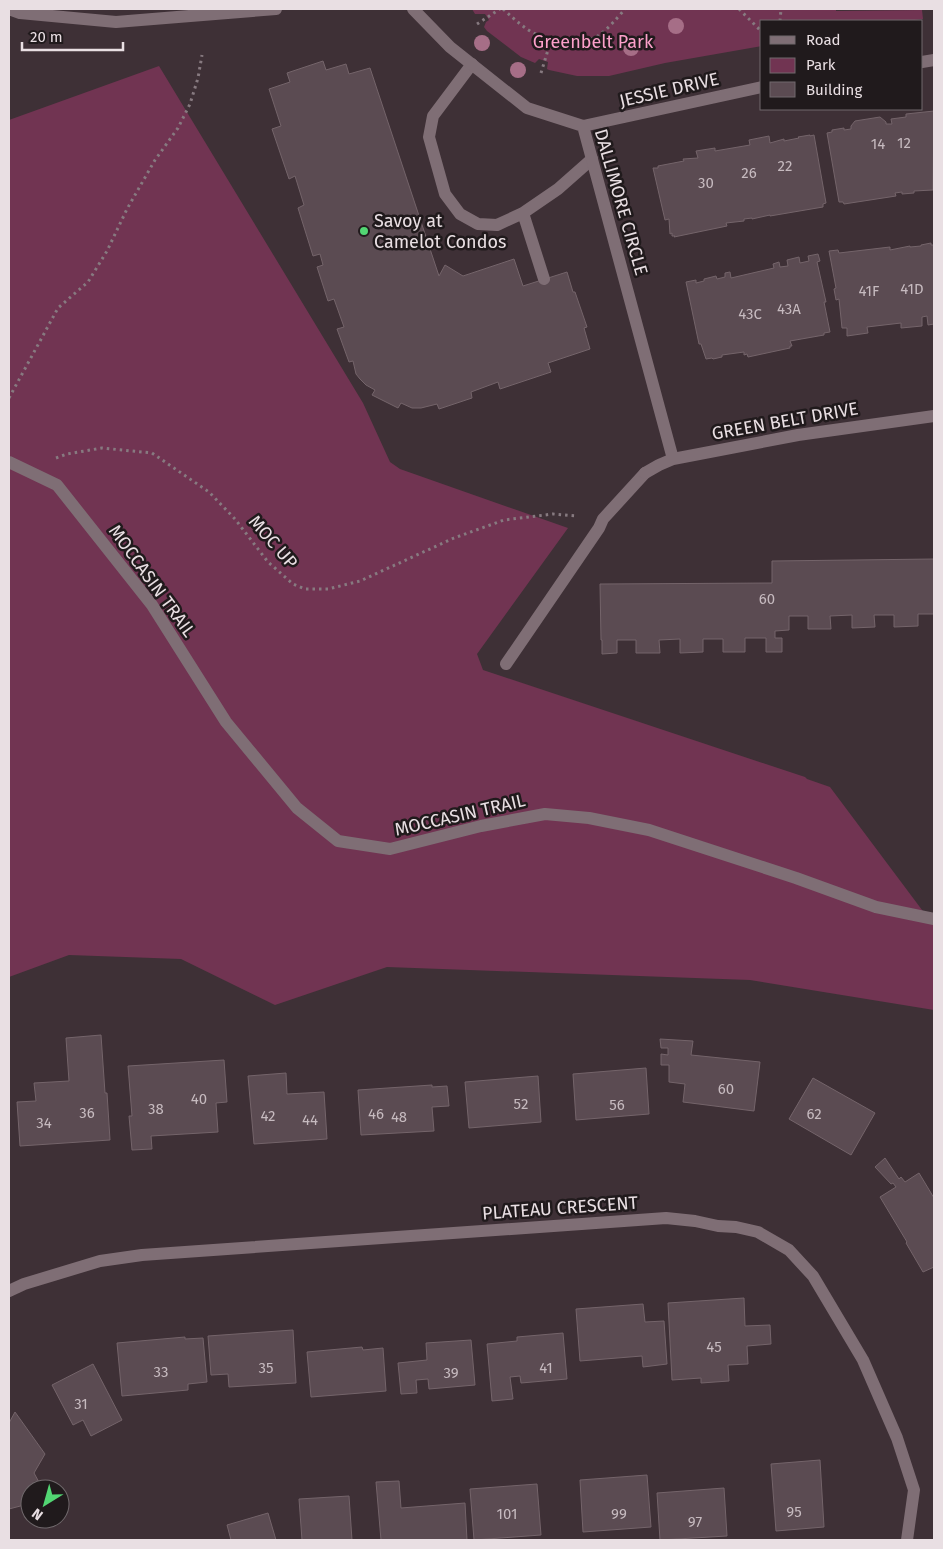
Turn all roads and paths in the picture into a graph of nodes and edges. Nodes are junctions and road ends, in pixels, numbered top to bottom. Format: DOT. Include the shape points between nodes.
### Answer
graph roads {
  1 [pos="9,9"];
  2 [pos="276,9"];
  3 [pos="413,9"];
  4 [pos="501,9"];
  5 [pos="625,9"];
  6 [pos="739,9"];
  7 [pos="477,24"];
  8 [pos="760,30"];
  9 [pos="551,40"];
  10 [pos="202,55"];
  11 [pos="472,64"];
  12 [pos="541,72"];
  13 [pos="760,87"];
  14 [pos="583,126"];
  15 [pos="592,159"];
  16 [pos="523,213"];
  17 [pos="544,279"];
  18 [pos="9,398"];
  19 [pos="934,416"];
  20 [pos="673,459"];
  21 [pos="9,462"];
  22 [pos="24,469"];
  23 [pos="603,520"];
  24 [pos="506,664"];
  25 [pos="934,919"];
  26 [pos="9,1291"];
  27 [pos="907,1540"];
  1 -- 2 [label="street" via="20,13 116,22"];
  3 -- 11 [label="street, DALLIMORE CIRCLE" via="450,47"];
  4 -- 7 [label="path"];
  4 -- 9 [label="path" via="523,28"];
  5 -- 9 [label="path" via="594,38 562,42"];
  6 -- 8 [label="path"];
  9 -- 12 [label="path"];
  10 -- 18 [label="path" via="190,104 178,128 155,160 88,282 58,308"];
  11 -- 14 [label="street, DALLIMORE CIRCLE" via="527,108"];
  11 -- 16 [label="street" via="433,116 429,137 445,194 460,214 478,224 497,225"];
  13 -- 14 [label="street, JESSIE DRIVE"];
  14 -- 15 [label="street, DALLIMORE CIRCLE"];
  15 -- 16 [label="street" via="558,189"];
  15 -- 20 [label="street, DALLIMORE CIRCLE"];
  16 -- 17 [label="street"];
  19 -- 20 [label="street, GREEN BELT DRIVE" via="798,435"];
  20 -- 23 [label="street, GREEN BELT DRIVE" via="646,474"];
  21 -- 22 [label="street, MOCCASIN TRAIL"];
  22 -- 23 [label="path, MOC UP" via="67,454 102,448 152,453 209,492 268,562 293,584 305,589 328,589 360,581 454,538 504,520 553,514"];
  22 -- 25 [label="street, MOCCASIN TRAIL" via="58,485 152,605 226,722 297,808 338,841 390,849 545,814 589,818 649,830 876,907"];
  23 -- 24 [label="street, GREEN BELT DRIVE"];
  26 -- 27 [label="street, PLATEAU CRESCENT" via="100,1261 142,1255 666,1218 758,1232 789,1250 813,1276 863,1360 897,1438 914,1490"];
}
